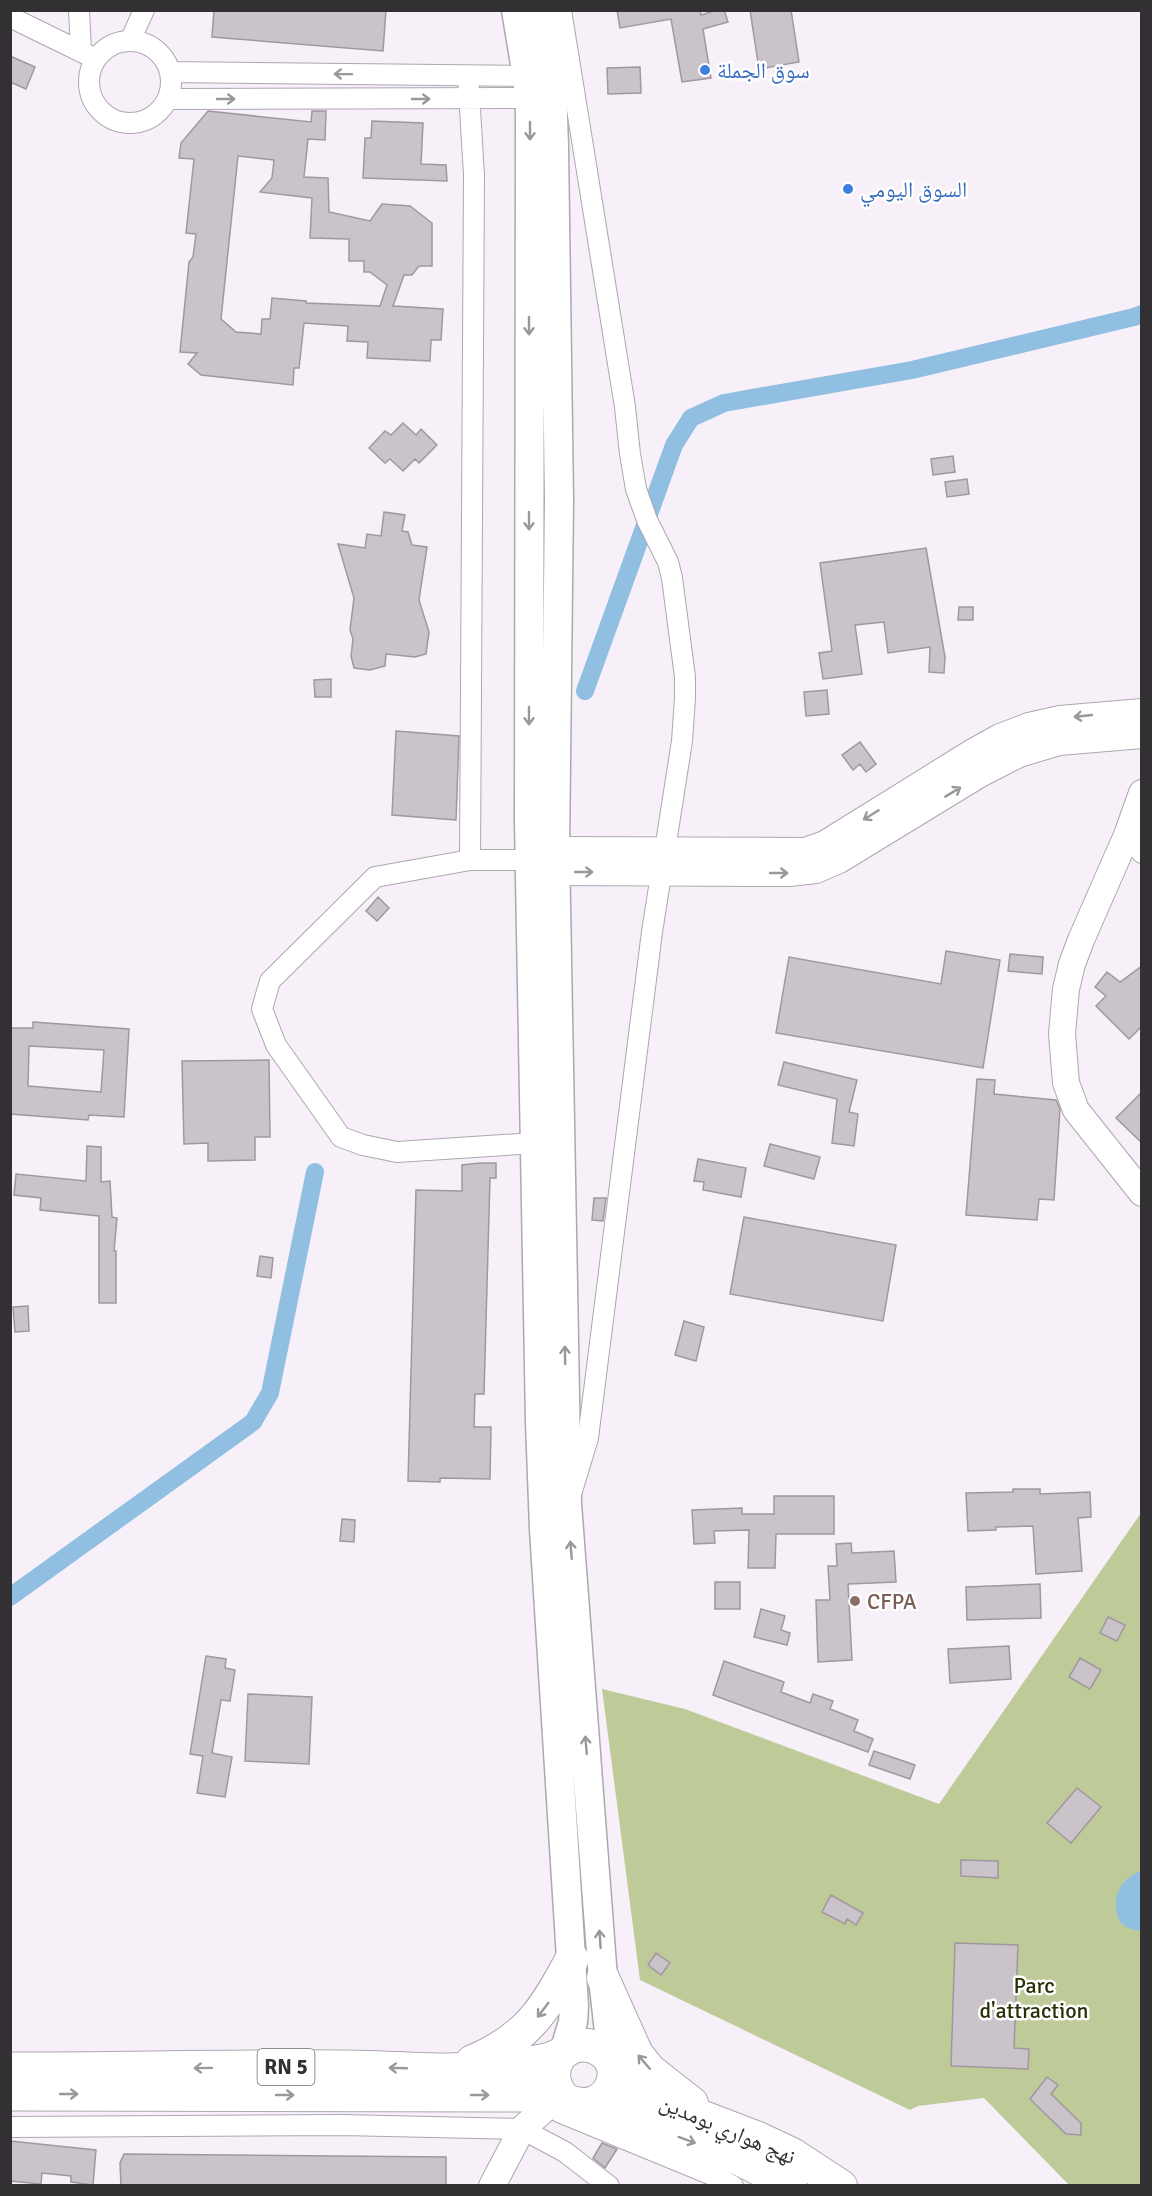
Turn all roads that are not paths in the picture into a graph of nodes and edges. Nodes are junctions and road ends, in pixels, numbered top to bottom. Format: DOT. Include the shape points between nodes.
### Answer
graph roads {
  1 [pos="79,10"];
  2 [pos="144,10"];
  3 [pos="516,10"];
  4 [pos="541,10"];
  5 [pos="561,10"];
  6 [pos="10,17"];
  7 [pos="130,41"];
  8 [pos="88,56"];
  9 [pos="170,72"];
  10 [pos="468,76"];
  11 [pos="528,87"];
  12 [pos="168,99"];
  13 [pos="468,99"];
  14 [pos="1142,712"];
  15 [pos="1142,735"];
  16 [pos="1142,793"];
  17 [pos="1134,844"];
  18 [pos="470,860"];
  19 [pos="529,860"];
  20 [pos="556,861"];
  21 [pos="663,862"];
  22 [pos="536,1143"];
  23 [pos="1142,1193"];
  24 [pos="567,1504"];
  25 [pos="572,1959"];
  26 [pos="603,1978"];
  27 [pos="562,2054"];
  28 [pos="612,2067"];
  29 [pos="10,2069"];
  30 [pos="449,2070"];
  31 [pos="10,2094"];
  32 [pos="553,2101"];
  33 [pos="592,2104"];
  34 [pos="722,2124"];
  35 [pos="10,2127"];
  36 [pos="522,2129"];
  37 [pos="492,2186"];
  38 [pos="609,2186"];
  39 [pos="734,2186"];
  40 [pos="791,2186"];
  41 [pos="841,2186"];
  1 -- 8 [label="street"];
  2 -- 7 [label="street"];
  3 -- 11 [label="main road"];
  4 -- 20 [label="main road" via="552,83 554,148 559,500"];
  5 -- 21 [label="street" via="636,489 668,562 675,595 686,699"];
  6 -- 8 [label="street"];
  7 -- 8 [label="street"];
  7 -- 9 [label="street" via="156,50"];
  8 -- 12 [label="street" via="92,99 110,118 137,123 150,118"];
  10 -- 9 [label="street, one-way"];
  9 -- 12 [label="street"];
  10 -- 11 [label="street"];
  10 -- 13 [label="street"];
  11 -- 13 [label="street"];
  11 -- 19 [label="main road, one-way"];
  12 -- 13 [label="street, one-way"];
  13 -- 18 [label="street" via="474,175"];
  14 -- 21 [label="street, one-way" via="1060,719 1000,737 815,848"];
  21 -- 15 [label="street, one-way" via="795,873 816,870 1019,754 1059,742"];
  16 -- 17 [label="street"];
  17 -- 23 [label="street" via="1081,940 1072,964 1062,1045 1066,1083 1076,1110"];
  18 -- 19 [label="street"];
  18 -- 22 [label="street" via="375,877 270,981 262,1009 276,1045 341,1137 397,1152"];
  19 -- 20 [label="street" via="542,868"];
  19 -- 22 [label="main road"];
  20 -- 21 [label="street"];
  24 -- 20 [label="main road, one-way"];
  21 -- 24 [label="street" via="588,1438"];
  22 -- 25 [label="main road" via="541,1476"];
  26 -- 24 [label="main road, one-way"];
  25 -- 27 [label="main road" via="573,2022"];
  25 -- 30 [label="highway, one-way" via="556,1991 528,2027 494,2053"];
  26 -- 28 [label="main road"];
  34 -- 26 [label="main road, one-way" via="667,2085 637,2054"];
  27 -- 28 [label="highway" via="589,2045 605,2053"];
  27 -- 30 [label="highway, RN 5" via="532,2062"];
  27 -- 32 [label="highway" via="553,2074"];
  28 -- 33 [label="highway" via="613,2084 602,2100"];
  28 -- 34 [label="main road, نهج هواري بومدين" via="643,2094"];
  30 -- 29 [label="highway, RN 5, one-way"];
  31 -- 32 [label="highway, RN 5, one-way"];
  32 -- 33 [label="highway"];
  32 -- 36 [label="street"];
  32 -- 39 [label="street"];
  33 -- 40 [label="main road, نهج هواري بومدين, one-way" via="741,2160"];
  34 -- 41 [label="main road, نهج هواري بومدين" via="792,2154"];
  35 -- 36 [label="street" via="342,2125"];
  36 -- 37 [label="street"];
  36 -- 38 [label="street" via="565,2152"];
}
